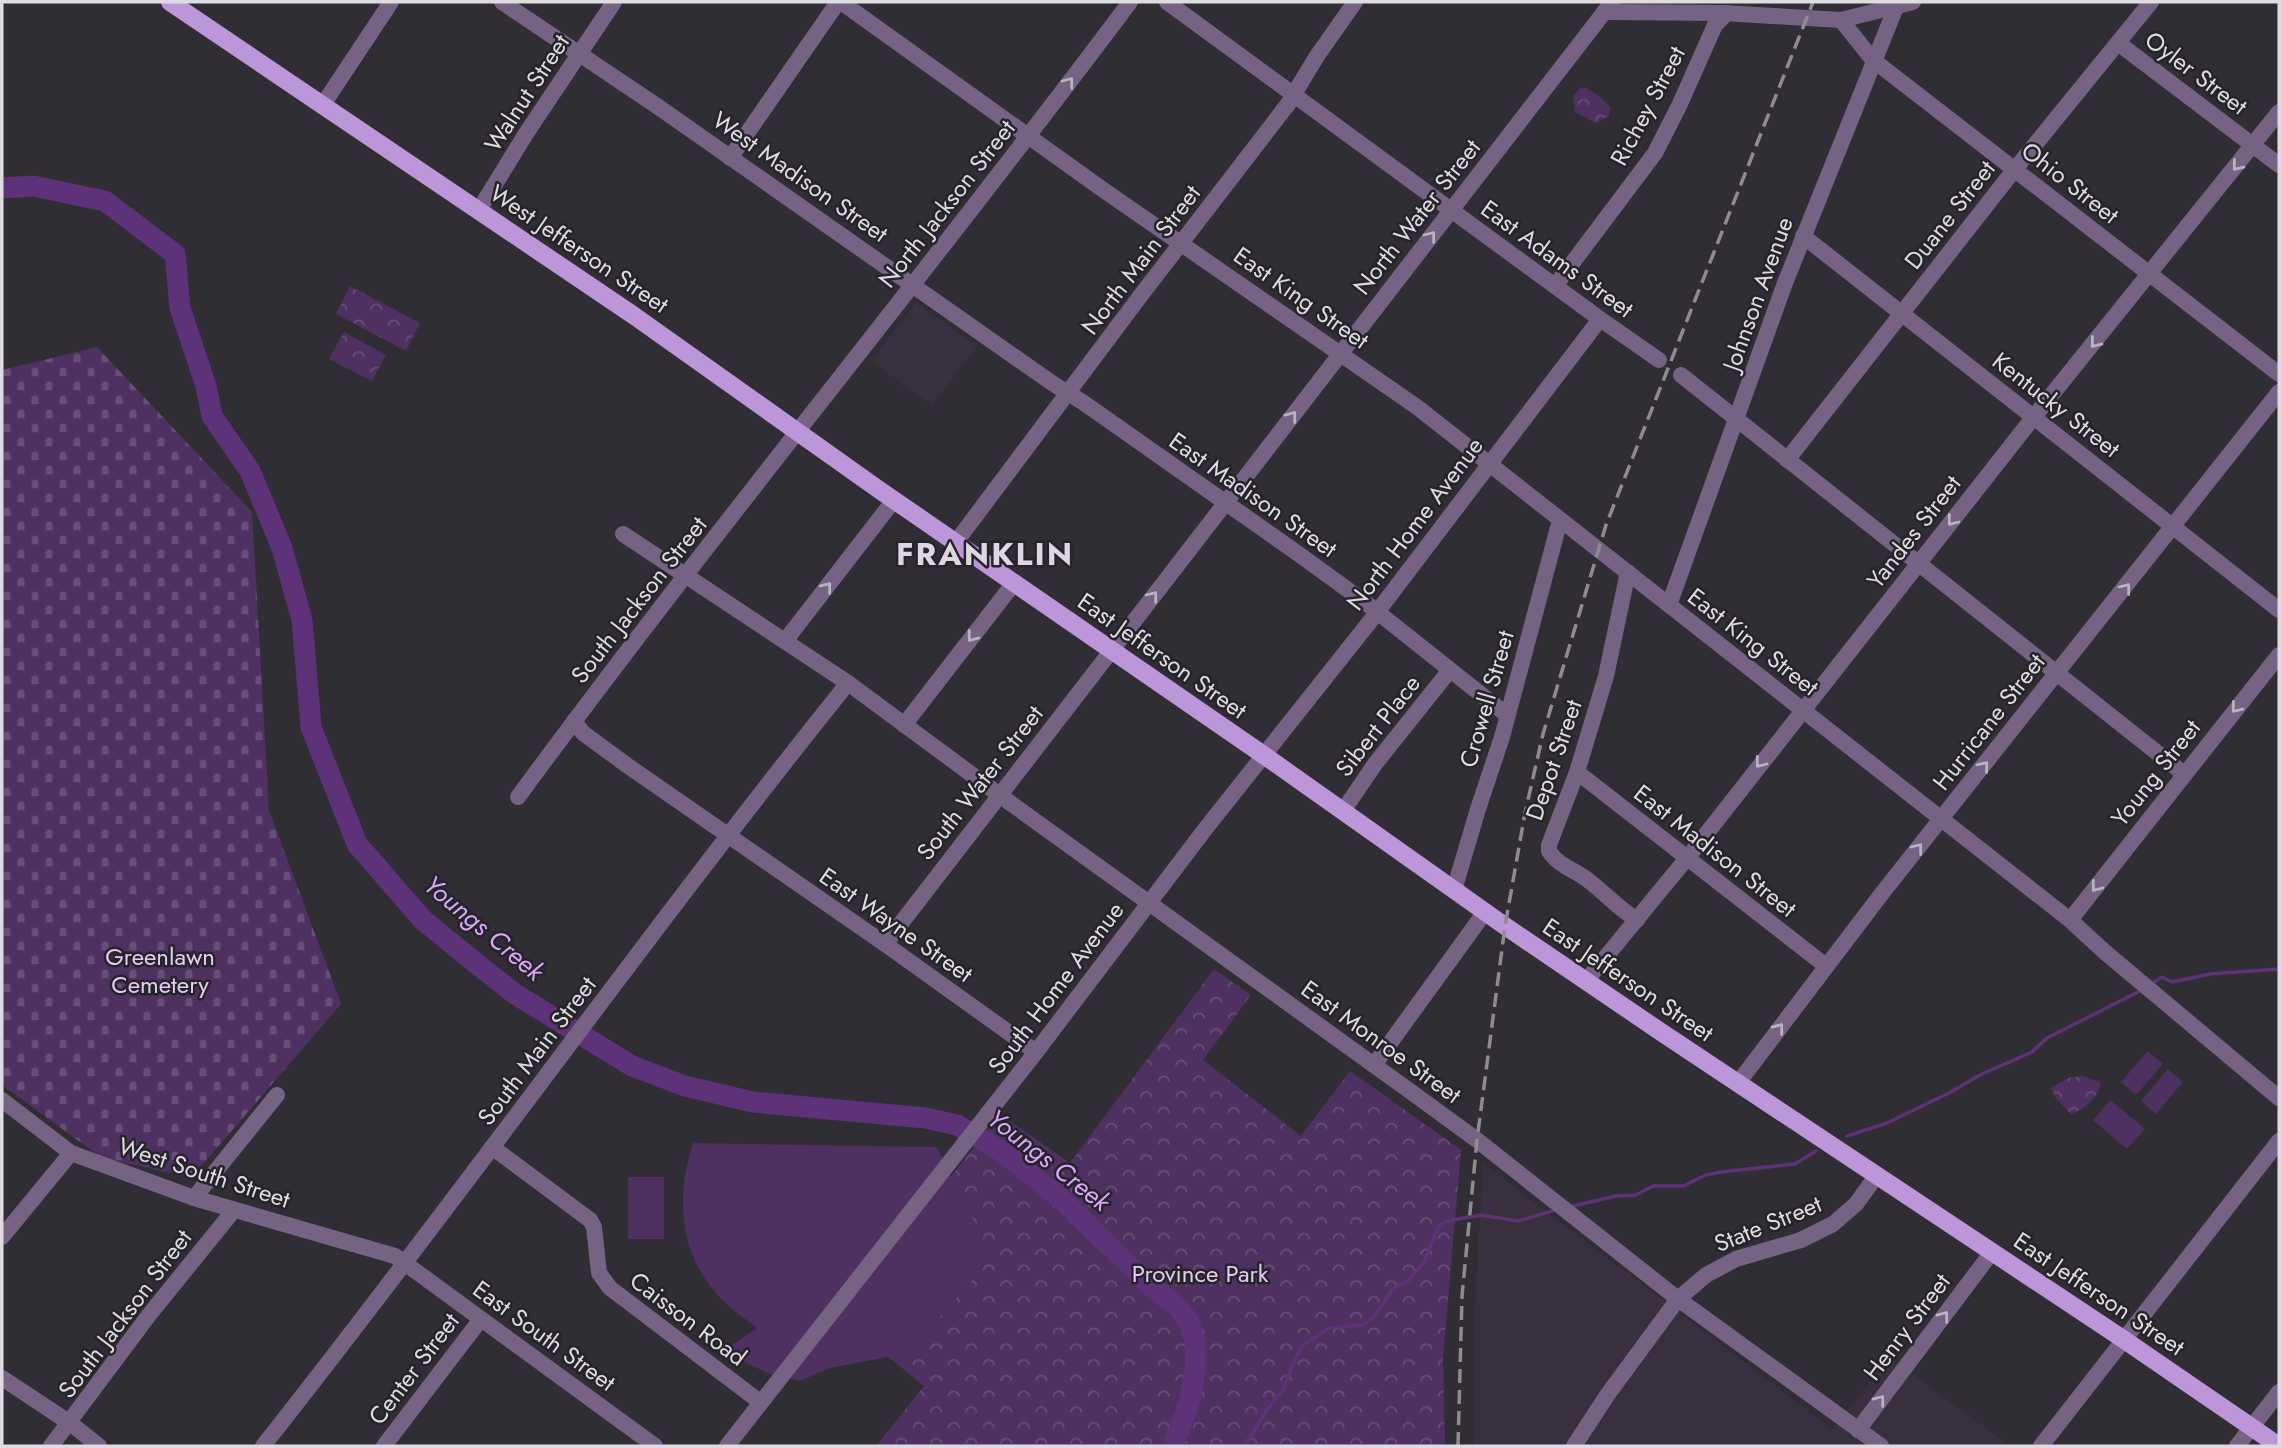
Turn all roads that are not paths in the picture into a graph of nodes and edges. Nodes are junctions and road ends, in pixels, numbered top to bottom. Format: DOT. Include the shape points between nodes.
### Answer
graph roads {
  1 [pos="170,2"];
  2 [pos="391,2"];
  3 [pos="502,2"];
  4 [pos="614,2"];
  5 [pos="840,2"];
  6 [pos="1130,2"];
  7 [pos="1167,2"];
  8 [pos="1355,2"];
  9 [pos="1913,2"];
  10 [pos="2151,2"];
  11 [pos="1897,3"];
  12 [pos="1608,7"];
  13 [pos="1727,13"];
  14 [pos="1841,20"];
  15 [pos="2118,43"];
  16 [pos="579,54"];
  17 [pos="1873,60"];
  18 [pos="1294,94"];
  19 [pos="322,106"];
  20 [pos="2279,112"];
  21 [pos="1027,136"];
  22 [pos="2253,145"];
  23 [pos="730,158"];
  24 [pos="2279,165"];
  25 [pos="2015,169"];
  26 [pos="1452,209"];
  27 [pos="480,210"];
  28 [pos="1803,236"];
  29 [pos="1182,244"];
  30 [pos="2150,275"];
  31 [pos="913,284"];
  32 [pos="1555,286"];
  33 [pos="1902,313"];
  34 [pos="1600,319"];
  35 [pos="1340,353"];
  36 [pos="1658,360"];
  37 [pos="2279,374"];
  38 [pos="1681,375"];
  39 [pos="2279,392"];
  40 [pos="1069,393"];
  41 [pos="2034,417"];
  42 [pos="1736,419"];
  43 [pos="797,431"];
  44 [pos="1787,460"];
  45 [pos="1490,464"];
  46 [pos="894,500"];
  47 [pos="1227,502"];
  48 [pos="1560,520"];
  49 [pos="2174,527"];
  50 [pos="623,534"];
  51 [pos="956,542"];
  52 [pos="1918,565"];
  53 [pos="1628,572"];
  54 [pos="686,577"];
  55 [pos="1014,583"];
  56 [pos="1669,605"];
  57 [pos="2279,610"];
  58 [pos="1377,612"];
  59 [pos="785,641"];
  60 [pos="1111,650"];
  61 [pos="2279,655"];
  62 [pos="1450,670"];
  63 [pos="2056,674"];
  64 [pos="848,683"];
  65 [pos="1803,710"];
  66 [pos="1507,715"];
  67 [pos="574,721"];
  68 [pos="904,725"];
  69 [pos="1265,756"];
  70 [pos="1577,772"];
  71 [pos="2184,774"];
  72 [pos="999,795"];
  73 [pos="518,797"];
  74 [pos="1343,811"];
  75 [pos="1941,820"];
  76 [pos="729,836"];
  77 [pos="1687,858"];
  78 [pos="1454,890"];
  79 [pos="1149,903"];
  80 [pos="1485,912"];
  81 [pos="1637,920"];
  82 [pos="2070,920"];
  83 [pos="885,944"];
  84 [pos="1826,966"];
  85 [pos="1586,981"];
  86 [pos="1036,1052"];
  87 [pos="1374,1065"];
  88 [pos="1738,1083"];
  89 [pos="277,1095"];
  90 [pos="2279,1098"];
  91 [pos="2,1100"];
  92 [pos="2279,1141"];
  93 [pos="492,1147"];
  94 [pos="71,1153"];
  95 [pos="1877,1175"];
  96 [pos="194,1198"];
  97 [pos="234,1210"];
  98 [pos="2,1237"];
  99 [pos="1992,1252"];
  100 [pos="406,1263"];
  101 [pos="1678,1299"];
  102 [pos="481,1319"];
  103 [pos="2123,1339"];
  104 [pos="2,1378"];
  105 [pos="2279,1392"];
  106 [pos="760,1402"];
  107 [pos="70,1423"];
  108 [pos="2252,1427"];
  109 [pos="1858,1430"];
  110 [pos="51,1446"];
  111 [pos="99,1446"];
  112 [pos="262,1446"];
  113 [pos="384,1446"];
  114 [pos="655,1446"];
  115 [pos="727,1446"];
  116 [pos="1574,1446"];
  117 [pos="1881,1446"];
  118 [pos="2041,1446"];
  119 [pos="2237,1446"];
  120 [pos="2279,1446"];
  1 -- 19 [label="main road, West Jefferson Street"];
  2 -- 19 [label="street"];
  3 -- 16 [label="street, West Madison Street"];
  4 -- 16 [label="street, Walnut Street"];
  5 -- 21 [label="street, East King Street"];
  5 -- 23 [label="street"];
  21 -- 6 [label="street, North Jackson Street, one-way"];
  7 -- 18 [label="street, East Adams Street"];
  8 -- 18 [label="street, North Main Street"];
  9 -- 11 [label="street"];
  10 -- 15 [label="street, Duane Street"];
  11 -- 14 [label="street"];
  11 -- 17 [label="street, Johnson Avenue"];
  12 -- 13 [label="street"];
  12 -- 26 [label="street, North Water Street"];
  13 -- 14 [label="street"];
  13 -- 32 [label="street, Richey Street" via="1716,25 1654,153"];
  14 -- 17 [label="street, Ohio Street"];
  15 -- 22 [label="street, Oyler Street"];
  15 -- 25 [label="street, Duane Street"];
  16 -- 23 [label="street, West Madison Street"];
  16 -- 27 [label="street, Walnut Street"];
  17 -- 25 [label="street, Ohio Street"];
  17 -- 28 [label="street, Johnson Avenue"];
  18 -- 26 [label="street, East Adams Street"];
  18 -- 29 [label="street, North Main Street"];
  19 -- 27 [label="main road, West Jefferson Street"];
  20 -- 22 [label="street, Yandes Street"];
  21 -- 29 [label="street, East King Street"];
  21 -- 31 [label="street, North Jackson Street"];
  22 -- 24 [label="street, Oyler Street"];
  22 -- 30 [label="street, Yandes Street, one-way"];
  23 -- 31 [label="street, West Madison Street"];
  25 -- 30 [label="street, Ohio Street"];
  25 -- 33 [label="street, Duane Street"];
  26 -- 32 [label="street, East Adams Street"];
  35 -- 26 [label="street, North Water Street, one-way"];
  27 -- 43 [label="main road, West Jefferson Street"];
  28 -- 33 [label="street, Kentucky Street"];
  28 -- 42 [label="street, Johnson Avenue"];
  29 -- 35 [label="street, East King Street"];
  29 -- 40 [label="street, North Main Street"];
  30 -- 37 [label="street, Ohio Street"];
  30 -- 41 [label="street, Yandes Street, one-way"];
  31 -- 40 [label="street, West Madison Street"];
  31 -- 43 [label="street, North Jackson Street"];
  32 -- 34 [label="street, East Adams Street"];
  33 -- 41 [label="street, Kentucky Street"];
  33 -- 44 [label="street, Duane Street"];
  34 -- 36 [label="street, East Adams Street"];
  34 -- 45 [label="street, North Home Avenue"];
  35 -- 45 [label="street, East King Street"];
  47 -- 35 [label="street, North Water Street, one-way"];
  38 -- 42 [label="street"];
  39 -- 49 [label="street, Hurricane Street"];
  40 -- 47 [label="street, East Madison Street"];
  40 -- 51 [label="street, North Main Street"];
  41 -- 49 [label="street, Kentucky Street"];
  41 -- 52 [label="street, Yandes Street, one-way"];
  42 -- 44 [label="street"];
  42 -- 56 [label="street, Johnson Avenue"];
  43 -- 46 [label="main road, West Jefferson Street"];
  43 -- 54 [label="street, South Jackson Street"];
  44 -- 52 [label="street"];
  45 -- 48 [label="street, East King Street"];
  45 -- 58 [label="street, North Home Avenue"];
  46 -- 51 [label="main road, West Jefferson Street"];
  59 -- 46 [label="street, one-way"];
  47 -- 58 [label="street, East Madison Street"];
  60 -- 47 [label="street, North Water Street, one-way"];
  48 -- 53 [label="street, East King Street"];
  48 -- 66 [label="street, Crowell Street"];
  49 -- 57 [label="street, Kentucky Street"];
  63 -- 49 [label="street, Hurricane Street, one-way"];
  50 -- 54 [label="street, East Monroe Street"];
  51 -- 55 [label="main road, East Jefferson Street"];
  52 -- 63 [label="street"];
  52 -- 65 [label="street, Yandes Street"];
  53 -- 56 [label="street, East King Street"];
  53 -- 70 [label="street, Depot Street" via="1606,676"];
  54 -- 59 [label="street, East Monroe Street"];
  54 -- 67 [label="street, South Jackson Street"];
  55 -- 60 [label="main road, East Jefferson Street"];
  55 -- 68 [label="street, one-way"];
  56 -- 65 [label="street, East King Street"];
  58 -- 62 [label="street, East Madison Street"];
  58 -- 69 [label="street, North Home Avenue"];
  59 -- 64 [label="street, East Monroe Street"];
  60 -- 69 [label="main road, East Jefferson Street"];
  60 -- 72 [label="street, South Water Street"];
  61 -- 71 [label="street, Young Street, one-way"];
  62 -- 66 [label="street, East Madison Street"];
  62 -- 74 [label="street, Sibert Place"];
  63 -- 71 [label="street"];
  75 -- 63 [label="street, Hurricane Street, one-way"];
  64 -- 68 [label="street, East Monroe Street"];
  64 -- 76 [label="street, South Main Street"];
  65 -- 75 [label="street, East King Street"];
  65 -- 77 [label="street, Yandes Street, one-way"];
  66 -- 78 [label="street, Crowell Street"];
  67 -- 73 [label="street, South Jackson Street"];
  67 -- 76 [label="street, East Wayne Street" via="583,733"];
  68 -- 72 [label="street, East Monroe Street"];
  69 -- 74 [label="main road, East Jefferson Street"];
  69 -- 79 [label="street, South Home Avenue"];
  70 -- 77 [label="street, East Madison Street"];
  70 -- 81 [label="street, Depot Street" via="1549,851"];
  71 -- 82 [label="street, Young Street, one-way"];
  72 -- 79 [label="street, East Monroe Street"];
  72 -- 83 [label="street, South Water Street"];
  74 -- 78 [label="main road, East Jefferson Street"];
  75 -- 82 [label="street, East King Street"];
  84 -- 75 [label="street, Hurricane Street, one-way"];
  76 -- 83 [label="street, East Wayne Street"];
  76 -- 93 [label="street, South Main Street"];
  77 -- 81 [label="street, Yandes Street"];
  77 -- 84 [label="street, East Madison Street"];
  78 -- 80 [label="main road, East Jefferson Street"];
  79 -- 86 [label="street, South Home Avenue"];
  79 -- 87 [label="street, East Monroe Street"];
  80 -- 85 [label="main road, East Jefferson Street"];
  80 -- 87 [label="street"];
  81 -- 85 [label="street, Yandes Street"];
  82 -- 90 [label="street, East King Street"];
  83 -- 86 [label="street, East Wayne Street"];
  88 -- 84 [label="street, Hurricane Street, one-way"];
  85 -- 88 [label="main road, East Jefferson Street"];
  86 -- 106 [label="street, South Home Avenue"];
  87 -- 101 [label="street, East Monroe Street"];
  88 -- 95 [label="main road, East Jefferson Street"];
  89 -- 96 [label="street"];
  91 -- 94 [label="street, West South Street"];
  92 -- 103 [label="street"];
  93 -- 100 [label="street, South Main Street"];
  93 -- 106 [label="street, Caisson Road" via="590,1220 599,1273 610,1287"];
  94 -- 96 [label="street, West South Street"];
  94 -- 98 [label="street"];
  95 -- 99 [label="main road, East Jefferson Street"];
  95 -- 101 [label="street, State Street" via="1856,1204 1833,1224 1801,1240 1736,1259 1706,1275"];
  96 -- 97 [label="street, West South Street"];
  97 -- 100 [label="street, West South Street" via="388,1253"];
  97 -- 107 [label="street, South Jackson Street"];
  99 -- 103 [label="main road, East Jefferson Street"];
  109 -- 99 [label="street, Henry Street, one-way"];
  100 -- 102 [label="street, East South Street"];
  100 -- 112 [label="street, South Main Street"];
  101 -- 109 [label="street, East Monroe Street"];
  101 -- 116 [label="street, State Street"];
  102 -- 113 [label="street, Center Street"];
  102 -- 114 [label="street, East South Street"];
  103 -- 108 [label="main road, East Jefferson Street"];
  103 -- 118 [label="street"];
  104 -- 107 [label="street"];
  105 -- 108 [label="street"];
  106 -- 115 [label="street, South Home Avenue"];
  107 -- 110 [label="street, South Jackson Street"];
  107 -- 111 [label="street"];
  108 -- 119 [label="street"];
  108 -- 120 [label="main road, East Jefferson Street"];
  109 -- 117 [label="street, East Monroe Street"];
}
